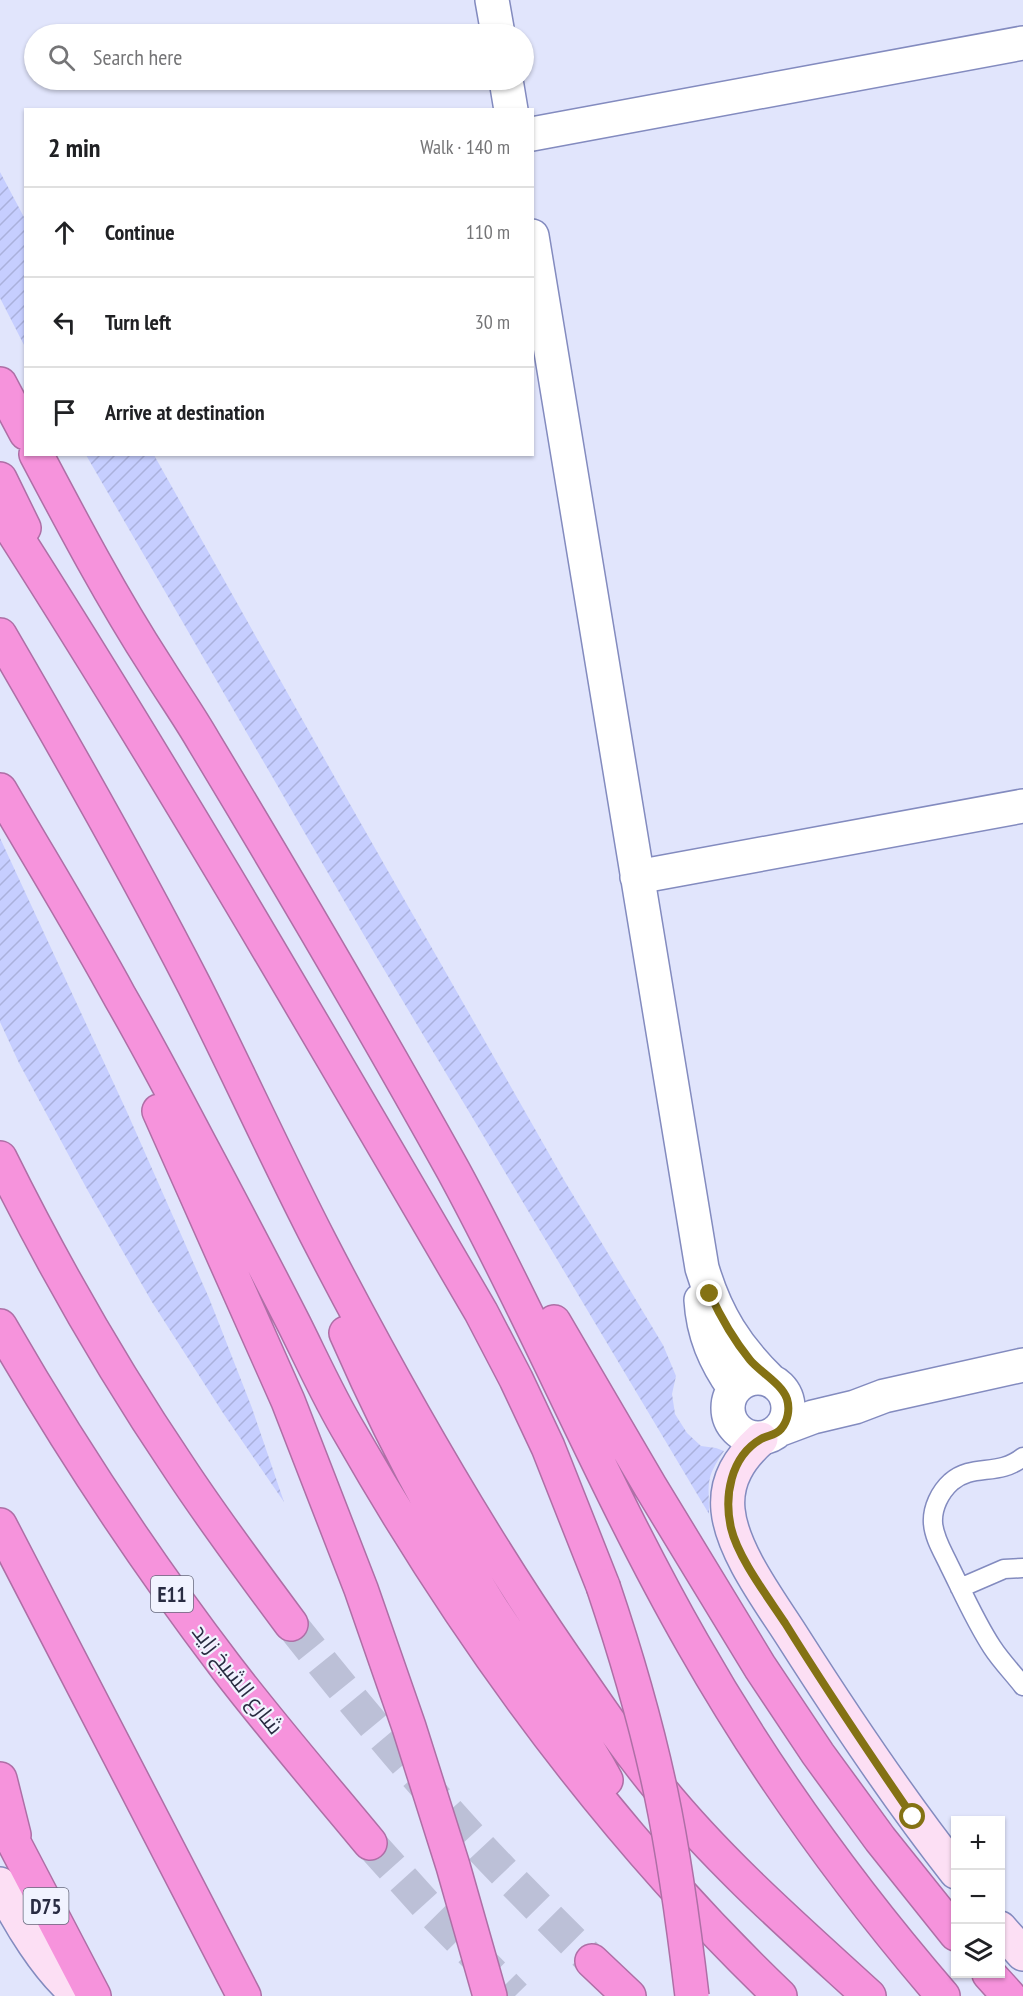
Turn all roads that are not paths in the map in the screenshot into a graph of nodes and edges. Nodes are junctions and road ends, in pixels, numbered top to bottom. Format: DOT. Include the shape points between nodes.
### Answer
graph roads {
  1 [pos="492,0"];
  2 [pos="496,24"];
  3 [pos="1023,43"];
  4 [pos="508,90"];
  5 [pos="512,108"];
  6 [pos="534,134"];
  7 [pos="534,248"];
  8 [pos="0,384"];
  9 [pos="24,430"];
  10 [pos="37,456"];
  11 [pos="0,479"];
  12 [pos="0,511"];
  13 [pos="62,608"];
  14 [pos="0,635"];
  15 [pos="0,790"];
  16 [pos="1023,806"];
  17 [pos="637,878"];
  18 [pos="120,996"];
  19 [pos="402,1078"];
  20 [pos="262,1123"];
  21 [pos="0,1158"];
  22 [pos="702,1268"];
  23 [pos="0,1326"];
  24 [pos="1023,1365"];
  25 [pos="776,1384"];
  26 [pos="734,1388"];
  27 [pos="884,1395"];
  28 [pos="771,1434"];
  29 [pos="1023,1457"];
  30 [pos="0,1525"];
  31 [pos="1022,1568"];
  32 [pos="960,1588"];
  33 [pos="291,1624"];
  34 [pos="1023,1686"];
  35 [pos="0,1779"];
  36 [pos="0,1816"];
  37 [pos="370,1843"];
  38 [pos="636,1844"];
  39 [pos="17,1851"];
  40 [pos="954,1870"];
  41 [pos="0,1884"];
  42 [pos="951,1928"];
  43 [pos="1005,1934"];
  44 [pos="1023,1954"];
  45 [pos="592,1961"];
  46 [pos="993,1978"];
  47 [pos="80,1996"];
  48 [pos="94,1996"];
  49 [pos="244,1996"];
  50 [pos="490,1996"];
  51 [pos="629,1996"];
  52 [pos="692,1996"];
  53 [pos="780,1996"];
  54 [pos="869,1996"];
  55 [pos="943,1996"];
  56 [pos="1009,1996"];
  1 -- 2 [label="street"];
  3 -- 6 [label="street"];
  4 -- 5 [label="street"];
  7 -- 17 [label="street"];
  8 -- 9 [label="highway"];
  10 -- 19 [label="highway" via="115,599 235,793"];
  11 -- 13 [label="highway"];
  12 -- 13 [label="highway"];
  13 -- 52 [label="highway, bridge" via="481,1312 548,1447 626,1656 661,1793"];
  14 -- 20 [label="highway" via="133,871"];
  15 -- 18 [label="highway"];
  16 -- 17 [label="street"];
  17 -- 22 [label="street"];
  18 -- 38 [label="highway" via="348,1430 400,1518 511,1684"];
  18 -- 50 [label="highway" via="158,1109 288,1401 362,1589 446,1845"];
  19 -- 42 [label="highway" via="475,1186 760,1667 866,1820"];
  19 -- 55 [label="highway" via="479,1218 620,1506 693,1644 768,1767 818,1838"];
  20 -- 38 [label="highway" via="343,1326 396,1441 490,1606 581,1738"];
  20 -- 54 [label="highway" via="318,1238 423,1432 532,1610 597,1705 660,1790 695,1829"];
  21 -- 33 [label="highway" via="72,1295 124,1383 186,1479"];
  22 -- 25 [label="street" via="710,1294 735,1341"];
  22 -- 26 [label="street" via="700,1290 705,1332"];
  23 -- 37 [label="highway, شارع الشيخ زايد / E11" via="96,1484 160,1577 227,1668"];
  24 -- 27 [label="street"];
  25 -- 26 [label="street" via="751,1378"];
  25 -- 27 [label="street" via="805,1394"];
  25 -- 28 [label="street" via="789,1408 787,1419"];
  26 -- 28 [label="street" via="727,1408 734,1427 741,1435"];
  27 -- 28 [label="street"];
  28 -- 40 [label="main road" via="748,1450 729,1486 732,1531 762,1589 844,1718"];
  29 -- 32 [label="lane" via="1001,1469 958,1476 937,1501 935,1533"];
  30 -- 49 [label="highway"];
  31 -- 32 [label="lane" via="1004,1569"];
  32 -- 34 [label="lane" via="994,1649"];
  35 -- 39 [label="highway"];
  36 -- 39 [label="highway, D75"];
  38 -- 53 [label="highway"];
  39 -- 48 [label="highway, D75"];
  41 -- 47 [label="main road" via="44,1956"];
  43 -- 44 [label="main road"];
  45 -- 51 [label="highway"];
  46 -- 56 [label="highway"];
}
